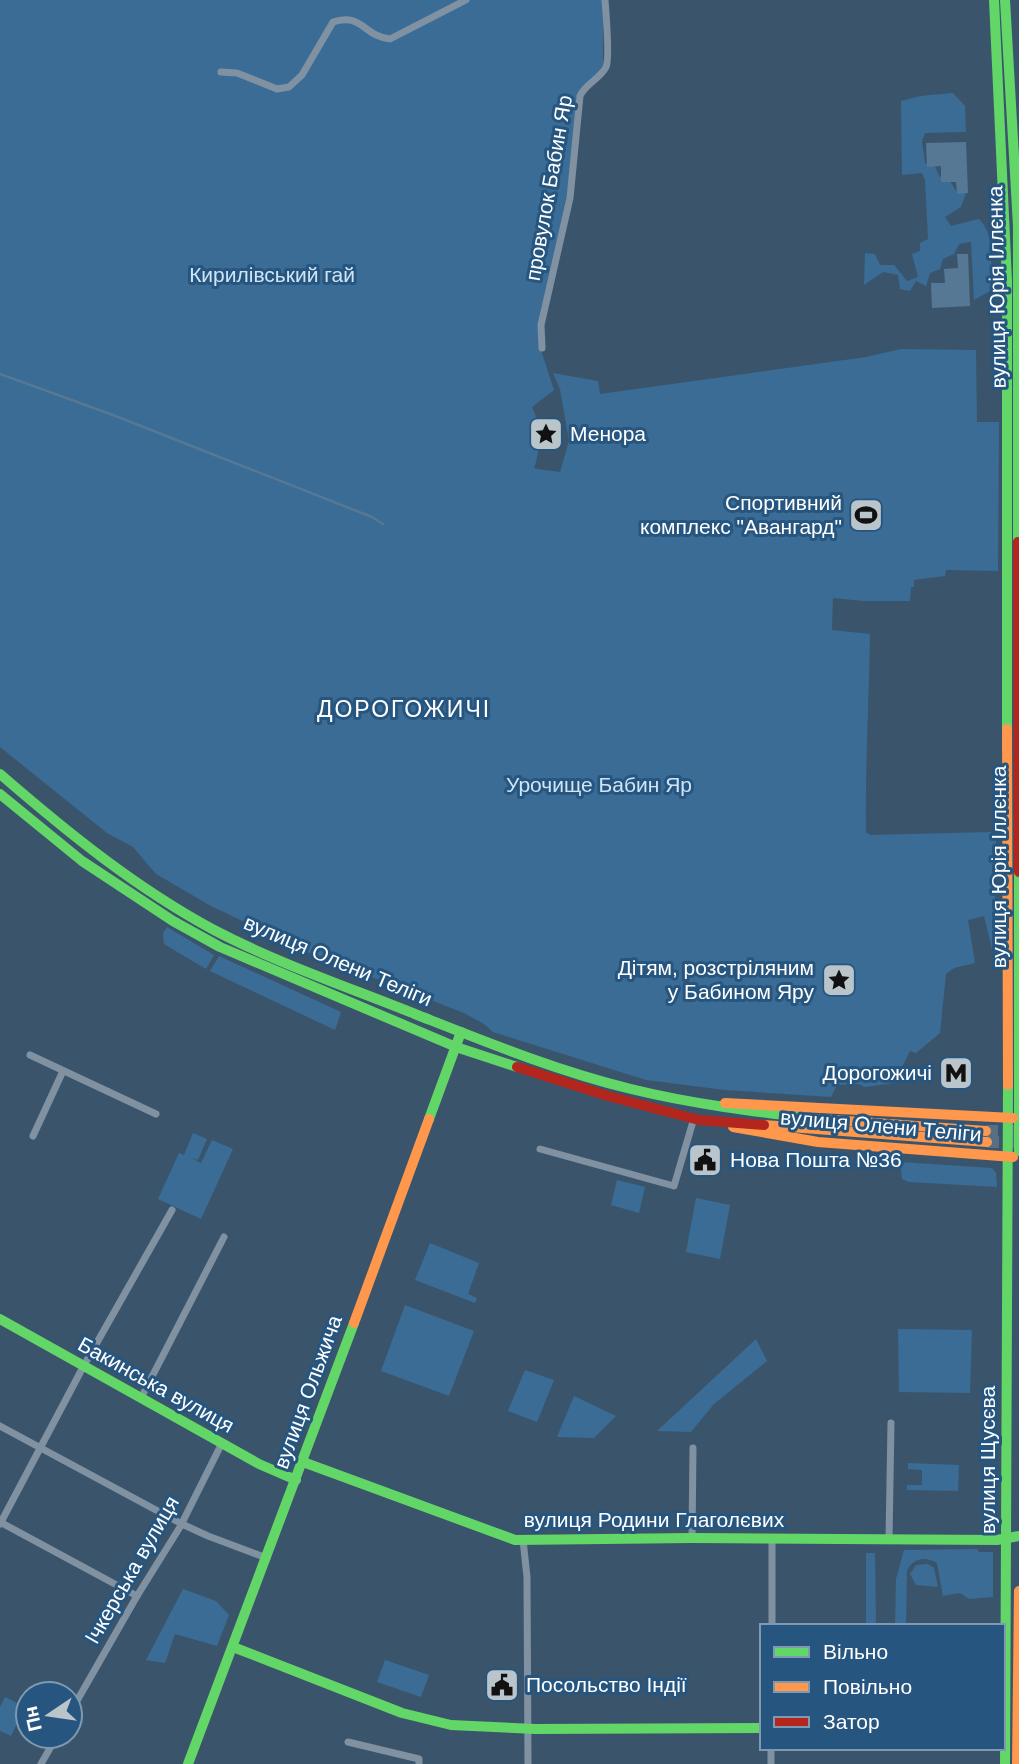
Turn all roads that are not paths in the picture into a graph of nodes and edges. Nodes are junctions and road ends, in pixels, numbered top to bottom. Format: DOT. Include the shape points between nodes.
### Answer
graph roads {
  1 [pos="466,0"];
  2 [pos="605,0"];
  3 [pos="994,0"];
  4 [pos="1005,0"];
  5 [pos="221,72"];
  6 [pos="1014,226"];
  7 [pos="542,348"];
  8 [pos="1012,574"];
  9 [pos="0,774"];
  10 [pos="0,794"];
  11 [pos="1015,802"];
  12 [pos="461,1032"];
  13 [pos="456,1047"];
  14 [pos="30,1055"];
  15 [pos="63,1071"];
  16 [pos="701,1103"];
  17 [pos="156,1114"];
  18 [pos="1015,1118"];
  19 [pos="697,1119"];
  20 [pos="33,1136"];
  21 [pos="540,1149"];
  22 [pos="1019,1151"];
  23 [pos="1014,1157"];
  24 [pos="172,1210"];
  25 [pos="224,1237"];
  26 [pos="0,1319"];
  27 [pos="83,1367"];
  28 [pos="141,1398"];
  29 [pos="891,1423"];
  30 [pos="0,1426"];
  31 [pos="222,1443"];
  32 [pos="39,1447"];
  33 [pos="693,1448"];
  34 [pos="303,1462"];
  35 [pos="296,1480"];
  36 [pos="0,1523"];
  37 [pos="182,1524"];
  38 [pos="1019,1536"];
  39 [pos="692,1538"];
  40 [pos="1006,1538"];
  41 [pos="772,1539"];
  42 [pos="890,1539"];
  43 [pos="523,1540"];
  44 [pos="267,1558"];
  45 [pos="1019,1591"];
  46 [pos="137,1596"];
  47 [pos="772,1624"];
  48 [pos="1005,1634"];
  49 [pos="233,1647"];
  50 [pos="84,1689"];
  51 [pos="760,1728"];
  52 [pos="527,1729"];
  53 [pos="1018,1731"];
  54 [pos="348,1742"];
  55 [pos="188,1764"];
  56 [pos="419,1764"];
  57 [pos="527,1764"];
  58 [pos="1017,1764"];
  1 -- 5 [label="street" via="390,39 353,19 333,22 302,75 289,87 277,89 237,73"];
  2 -- 7 [label="street, провулок Бабин Яр" via="607,65 580,96 570,198 541,325"];
  3 -- 6 [label="main road, вулиця Юрія Іллєнка"];
  4 -- 6 [label="main road, вулиця Юрія Іллєнка"];
  6 -- 8 [label="main road, вулиця Юрія Іллєнка"];
  8 -- 11 [label="main road, вулиця Юрія Іллєнка"];
  9 -- 12 [label="main road, вулиця Олени Теліги" via="95,853 214,929"];
  10 -- 13 [label="main road, вулиця Олени Теліги" via="82,861 173,921 324,994"];
  11 -- 18 [label="main road, вулиця Юрія Іллєнка"];
  12 -- 13 [label="main road, вулиця Ольжича"];
  12 -- 16 [label="main road, вулиця Олени Теліги" via="589,1077"];
  13 -- 19 [label="main road, вулиця Олени Теліги"];
  13 -- 34 [label="main road, вулиця Ольжича"];
  14 -- 15 [label="street"];
  15 -- 17 [label="street"];
  15 -- 20 [label="street"];
  16 -- 18 [label="main road, вулиця Олени Теліги"];
  16 -- 19 [label="main road, вулиця Олени Теліги" via="987,1136"];
  18 -- 22 [label="main road"];
  18 -- 23 [label="main road, вулиця Щусєва"];
  19 -- 21 [label="street" via="674,1186"];
  19 -- 23 [label="main road, вулиця Олени Теліги" via="818,1142"];
  23 -- 40 [label="main road, вулиця Щусєва"];
  24 -- 27 [label="street"];
  25 -- 28 [label="street"];
  26 -- 27 [label="main road, Бакинська вулиця"];
  27 -- 28 [label="main road, Бакинська вулиця"];
  27 -- 32 [label="street"];
  28 -- 31 [label="main road, Бакинська вулиця"];
  29 -- 42 [label="street"];
  30 -- 32 [label="street"];
  31 -- 35 [label="main road, Бакинська вулиця"];
  31 -- 37 [label="street, Ічкерська вулиця"];
  32 -- 36 [label="street"];
  32 -- 37 [label="street"];
  33 -- 39 [label="street"];
  34 -- 35 [label="main road, вулиця Ольжича"];
  34 -- 43 [label="main road, вулиця Родини Глаголєвих"];
  35 -- 44 [label="main road, вулиця Ольжича"];
  36 -- 46 [label="street"];
  37 -- 44 [label="street"];
  37 -- 46 [label="street, Ічкерська вулиця"];
  38 -- 40 [label="main road, вулиця Родини Глаголєвих"];
  39 -- 41 [label="main road, вулиця Родини Глаголєвих"];
  39 -- 43 [label="main road, вулиця Родини Глаголєвих"];
  40 -- 42 [label="main road, вулиця Родини Глаголєвих"];
  40 -- 48 [label="main road, вулиця Щусєва"];
  41 -- 42 [label="main road, вулиця Родини Глаголєвих"];
  41 -- 47 [label="street"];
  43 -- 52 [label="street"];
  44 -- 49 [label="main road, вулиця Ольжича"];
  45 -- 53 [label="main road"];
  46 -- 50 [label="street, Ічкерська вулиця"];
  49 -- 52 [label="main road" via="419,1718 451,1725"];
  49 -- 55 [label="main road, вулиця Ольжича"];
  51 -- 52 [label="main road"];
  52 -- 57 [label="street"];
  53 -- 58 [label="main road"];
  54 -- 56 [label="street" via="419,1759"];
}
